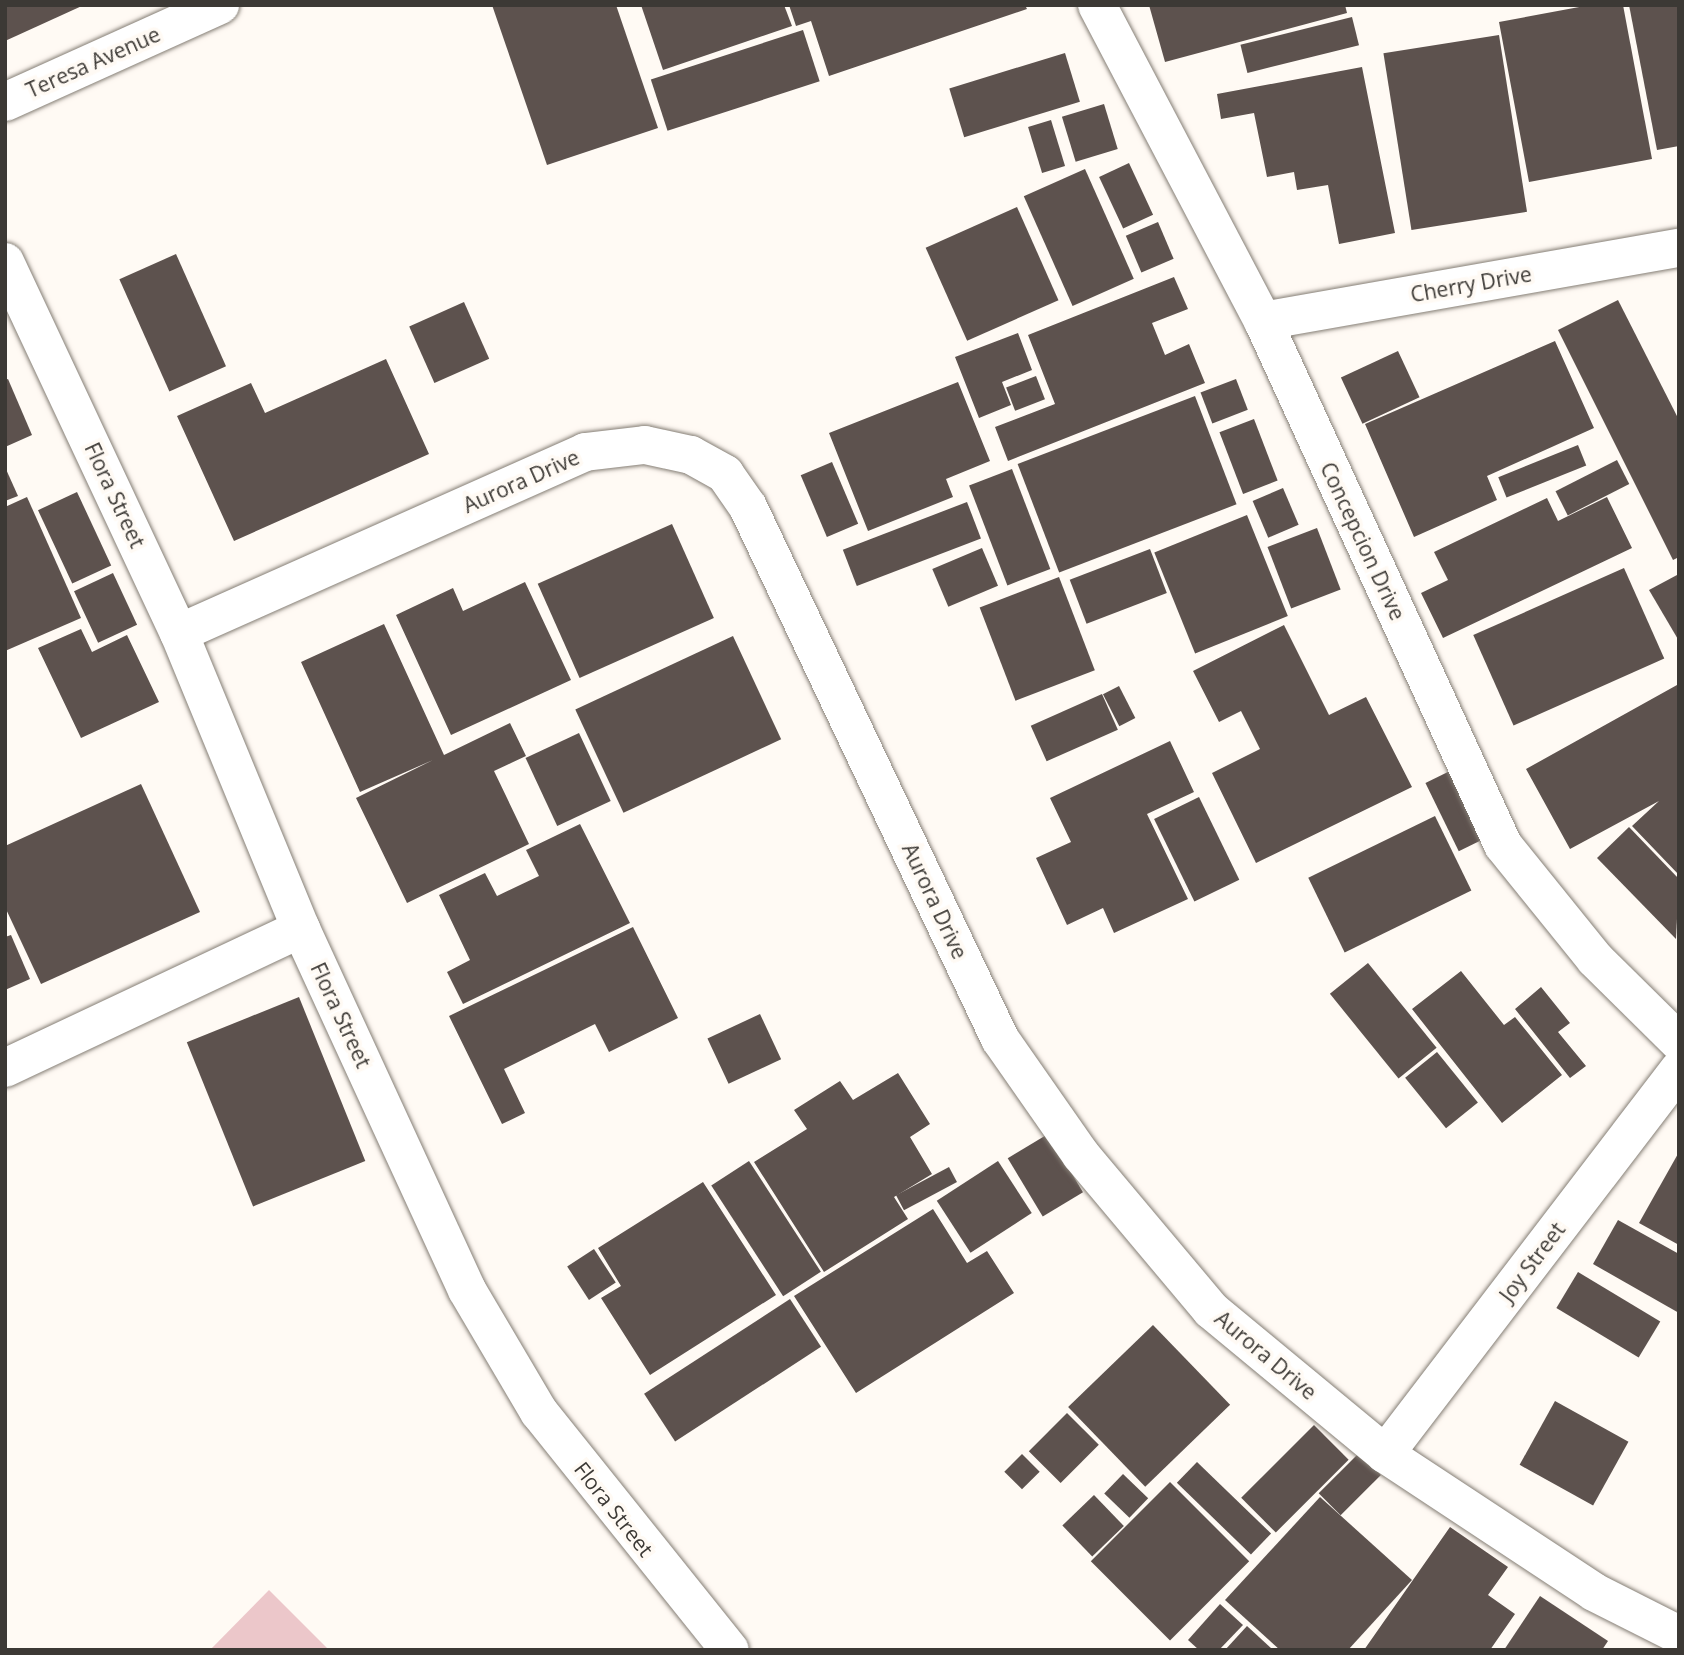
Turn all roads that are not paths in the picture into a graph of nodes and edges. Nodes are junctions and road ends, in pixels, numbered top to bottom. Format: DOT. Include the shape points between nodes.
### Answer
graph roads {
  1 [pos="220,5"];
  2 [pos="1097,5"];
  3 [pos="5,102"];
  4 [pos="1679,248"];
  5 [pos="5,262"];
  6 [pos="1263,321"];
  7 [pos="179,633"];
  8 [pos="302,929"];
  9 [pos="1679,1042"];
  10 [pos="5,1068"];
  11 [pos="1679,1069"];
  12 [pos="1385,1454"];
  13 [pos="1679,1635"];
  14 [pos="730,1650"];
  1 -- 3 [label="street, Teresa Avenue"];
  2 -- 6 [label="street, Concepcion Drive"];
  4 -- 6 [label="street, Cherry Drive"];
  5 -- 7 [label="street, Flora Street"];
  6 -- 9 [label="street, Concepcion Drive" via="1503,845 1595,959"];
  7 -- 8 [label="street, Flora Street"];
  7 -- 12 [label="street, Aurora Drive" via="585,452 645,445 691,455 725,474 748,507 1000,1039 1081,1156 1211,1310"];
  8 -- 10 [label="street"];
  8 -- 14 [label="street, Flora Street" via="467,1290 539,1412"];
  11 -- 12 [label="street, Joy Street"];
  12 -- 13 [label="street, Aurora Drive" via="1594,1592"];
}
